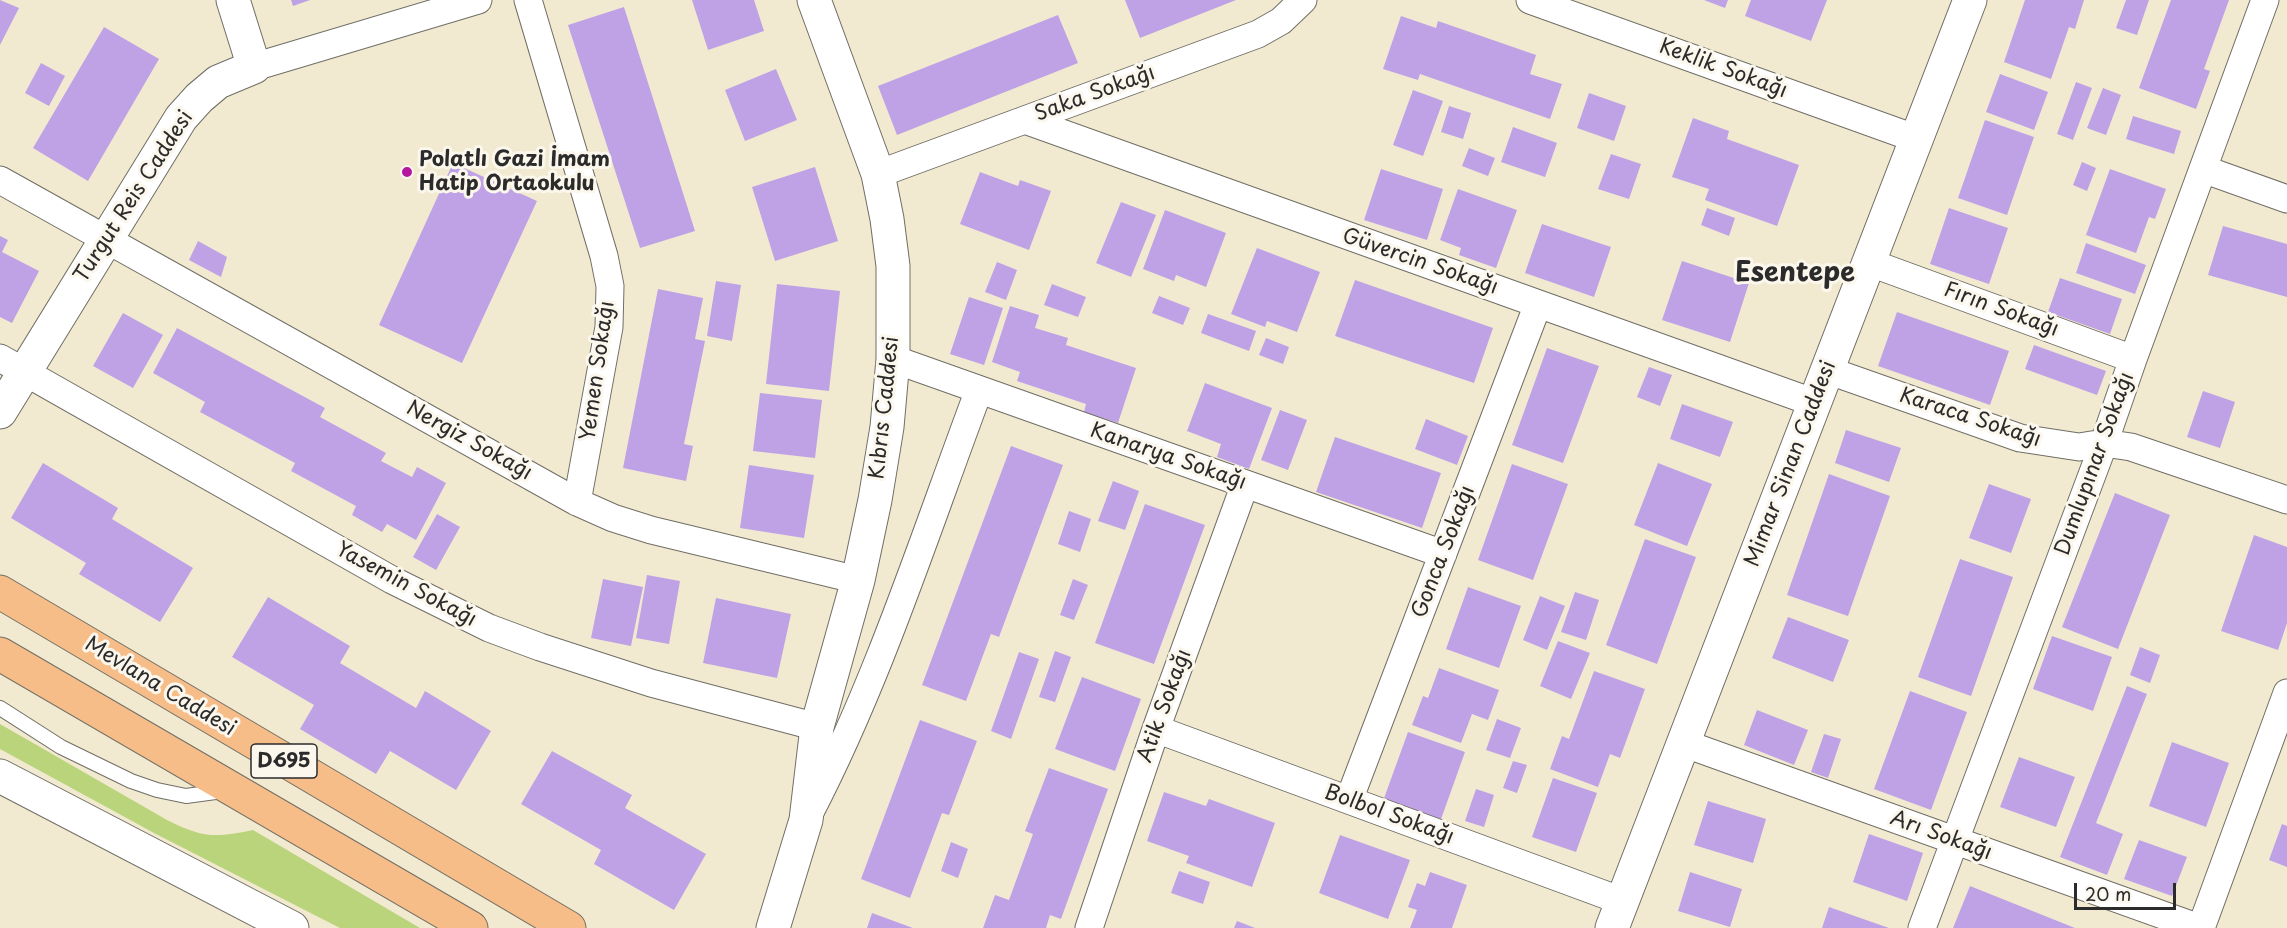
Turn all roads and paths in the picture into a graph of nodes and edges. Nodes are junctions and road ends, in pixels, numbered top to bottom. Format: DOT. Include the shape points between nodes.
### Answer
graph roads {
  1 [pos="233,0"];
  2 [pos="478,0"];
  3 [pos="528,0"];
  4 [pos="814,0"];
  5 [pos="1303,0"];
  6 [pos="1530,0"];
  7 [pos="1970,0"];
  8 [pos="2265,0"];
  9 [pos="254,67"];
  10 [pos="1025,120"];
  11 [pos="1917,139"];
  12 [pos="2203,169"];
  13 [pos="878,174"];
  14 [pos="0,180"];
  15 [pos="2287,199"];
  16 [pos="105,239"];
  17 [pos="1869,262"];
  18 [pos="1538,304"];
  19 [pos="893,359"];
  20 [pos="2133,359"];
  21 [pos="12,365"];
  22 [pos="1827,370"];
  23 [pos="979,390"];
  24 [pos="1815,403"];
  25 [pos="0,412"];
  26 [pos="2104,443"];
  27 [pos="1245,484"];
  28 [pos="2287,500"];
  29 [pos="577,502"];
  30 [pos="1443,554"];
  31 [pos="858,580"];
  32 [pos="0,592"];
  33 [pos="0,654"];
  34 [pos="2287,693"];
  35 [pos="0,708"];
  36 [pos="818,727"];
  37 [pos="1156,729"];
  38 [pos="1683,743"];
  39 [pos="0,776"];
  40 [pos="234,789"];
  41 [pos="1350,800"];
  42 [pos="806,820"];
  43 [pos="1955,842"];
  44 [pos="1617,915"];
  45 [pos="292,928"];
  46 [pos="471,928"];
  47 [pos="569,928"];
  48 [pos="773,928"];
  49 [pos="1089,928"];
  50 [pos="1922,928"];
  51 [pos="2200,928"];
  1 -- 9 [label="street"];
  2 -- 9 [label="street"];
  3 -- 29 [label="street, Yemen Sokağı" via="610,286 609,327"];
  4 -- 13 [label="street, Kıbrıs Caddesi"];
  5 -- 10 [label="street, Saka Sokağı" via="1281,21 1258,34"];
  6 -- 11 [label="street, Keklik Sokağı"];
  7 -- 11 [label="street, Mimar Sinan Caddesi"];
  8 -- 12 [label="street, Dumlupınar Sokağı"];
  9 -- 16 [label="street, Turgut Reis Caddesi" via="218,82 181,118"];
  10 -- 13 [label="street, Saka Sokağı"];
  10 -- 18 [label="street, Güvercin Sokağı"];
  11 -- 17 [label="street, Mimar Sinan Caddesi"];
  12 -- 15 [label="street"];
  12 -- 20 [label="street, Dumlupınar Sokağı"];
  13 -- 19 [label="street, Kıbrıs Caddesi" via="892,266"];
  14 -- 16 [label="street, Nergiz Sokağı"];
  16 -- 21 [label="street, Turgut Reis Caddesi"];
  16 -- 29 [label="street, Nergiz Sokağı"];
  17 -- 20 [label="street, Fırın Sokağı"];
  17 -- 22 [label="street, Mimar Sinan Caddesi"];
  18 -- 24 [label="street, Güvercin Sokağı"];
  18 -- 30 [label="street, Gonca Sokağı"];
  19 -- 23 [label="street, Kanarya Sokağı"];
  19 -- 31 [label="street, Kıbrıs Caddesi" via="887,426"];
  20 -- 26 [label="street, Dumlupınar Sokağı"];
  21 -- 25 [label="street, Turgut Reis Caddesi"];
  21 -- 36 [label="street, Yasemin Sokağı" via="392,580 489,628 651,683"];
  22 -- 24 [label="street, Mimar Sinan Caddesi"];
  22 -- 26 [label="street, Karaca Sokağı" via="2020,438 2079,447"];
  23 -- 27 [label="street, Kanarya Sokağı"];
  23 -- 42 [label="street, Kıbrıs Caddesi" via="870,682 839,756"];
  24 -- 38 [label="street, Mimar Sinan Caddesi"];
  26 -- 28 [label="street, Karaca Sokağı" via="2131,447"];
  26 -- 43 [label="street, Dumlupınar Sokağı"];
  27 -- 30 [label="street, Kanarya Sokağı"];
  27 -- 37 [label="street, Atik Sokağı"];
  29 -- 31 [label="street, Nergiz Sokağı" via="651,530"];
  30 -- 41 [label="street, Gonca Sokağı"];
  31 -- 36 [label="street, Kıbrıs Caddesi"];
  32 -- 47 [label="main road, Mevlana Caddesi / D695"];
  33 -- 40 [label="main road, D695"];
  34 -- 51 [label="street"];
  35 -- 40 [label="lane" via="61,747 157,790 186,796"];
  36 -- 42 [label="street, Kıbrıs Caddesi"];
  37 -- 41 [label="street, Bolbol Sokağı"];
  37 -- 49 [label="street, Atik Sokağı"];
  38 -- 43 [label="street, Arı Sokağı"];
  38 -- 44 [label="street, Mimar Sinan Caddesi"];
  39 -- 45 [label="street"];
  40 -- 46 [label="main road, D695"];
  41 -- 44 [label="street, Bolbol Sokağı"];
  42 -- 48 [label="street, Kıbrıs Caddesi"];
  43 -- 50 [label="street, Dumlupınar Sokağı"];
  43 -- 51 [label="street, Arı Sokağı"];
}
